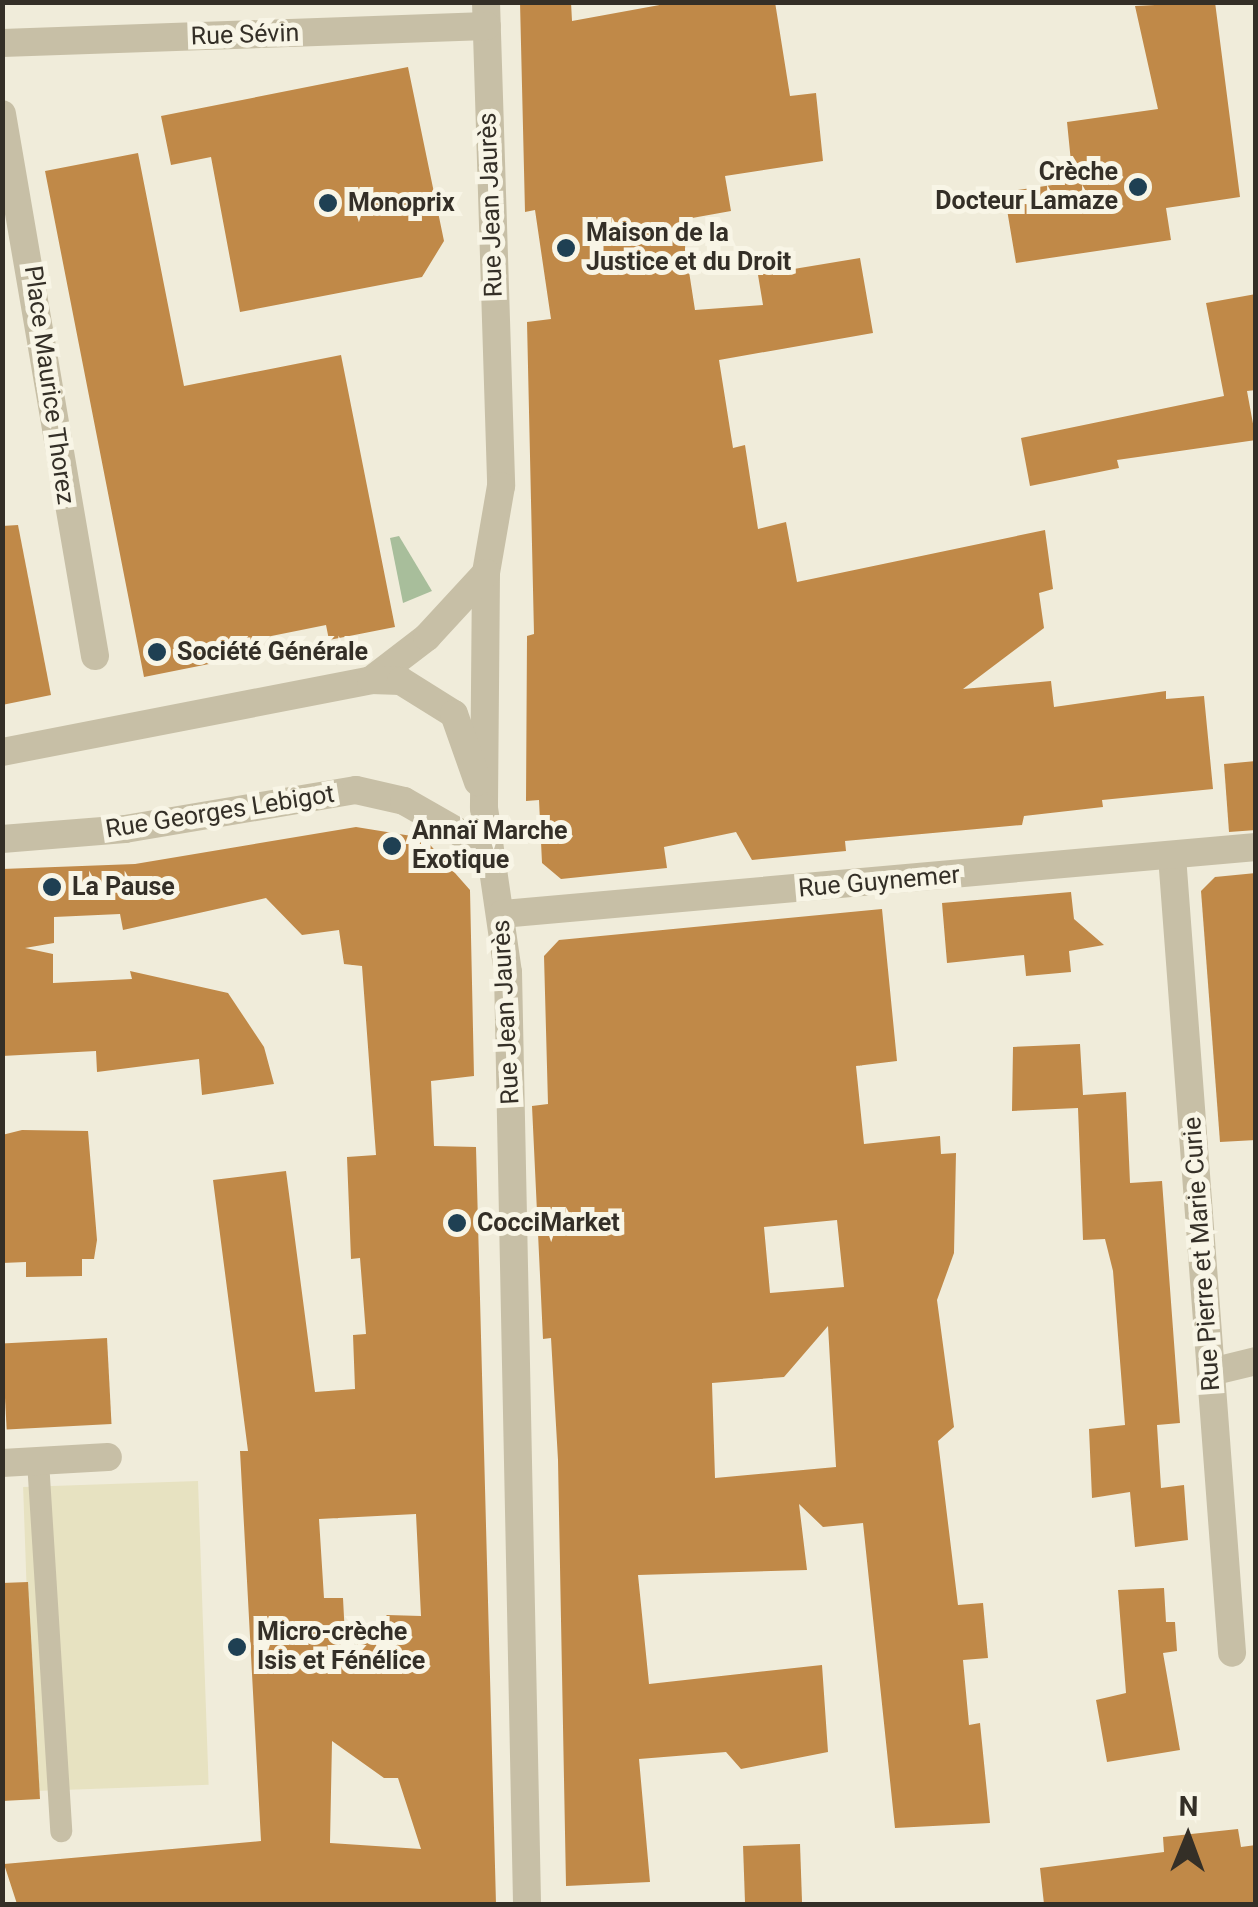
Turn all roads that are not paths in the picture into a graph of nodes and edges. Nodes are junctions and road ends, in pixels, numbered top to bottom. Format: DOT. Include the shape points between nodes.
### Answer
graph roads {
  1 [pos="487,14"];
  2 [pos="2,44"];
  3 [pos="2,114"];
  4 [pos="486,573"];
  5 [pos="95,656"];
  6 [pos="372,680"];
  7 [pos="2,752"];
  8 [pos="486,821"];
  9 [pos="2,839"];
  10 [pos="1256,848"];
  11 [pos="1172,856"];
  12 [pos="502,914"];
  13 [pos="1256,1361"];
  14 [pos="1211,1372"];
  15 [pos="108,1457"];
  16 [pos="38,1461"];
  17 [pos="2,1464"];
  18 [pos="1232,1653"];
  19 [pos="61,1831"];
  20 [pos="527,1904"];
  1 -- 2 [label="street, Rue Sévin"];
  1 -- 4 [label="street, Rue Jean Jaurès" via="501,486"];
  3 -- 5 [label="street, Place Maurice Thorez"];
  4 -- 6 [label="street"];
  4 -- 8 [label="street, Rue Jean Jaurès"];
  6 -- 7 [label="street"];
  6 -- 8 [label="street" via="420,688 454,714"];
  8 -- 9 [label="street, Rue Georges Lebigot" via="462,834 404,801 356,790 125,829"];
  8 -- 12 [label="street, Rue Jean Jaurès"];
  10 -- 11 [label="street, Rue Guynemer"];
  11 -- 12 [label="street, Rue Guynemer"];
  11 -- 14 [label="street, Rue Pierre et Marie Curie"];
  12 -- 20 [label="street, Rue Jean Jaurès"];
  13 -- 14 [label="street"];
  14 -- 18 [label="street, Rue Pierre et Marie Curie"];
  15 -- 16 [label="street"];
  16 -- 17 [label="street"];
  16 -- 19 [label="street"];
}
